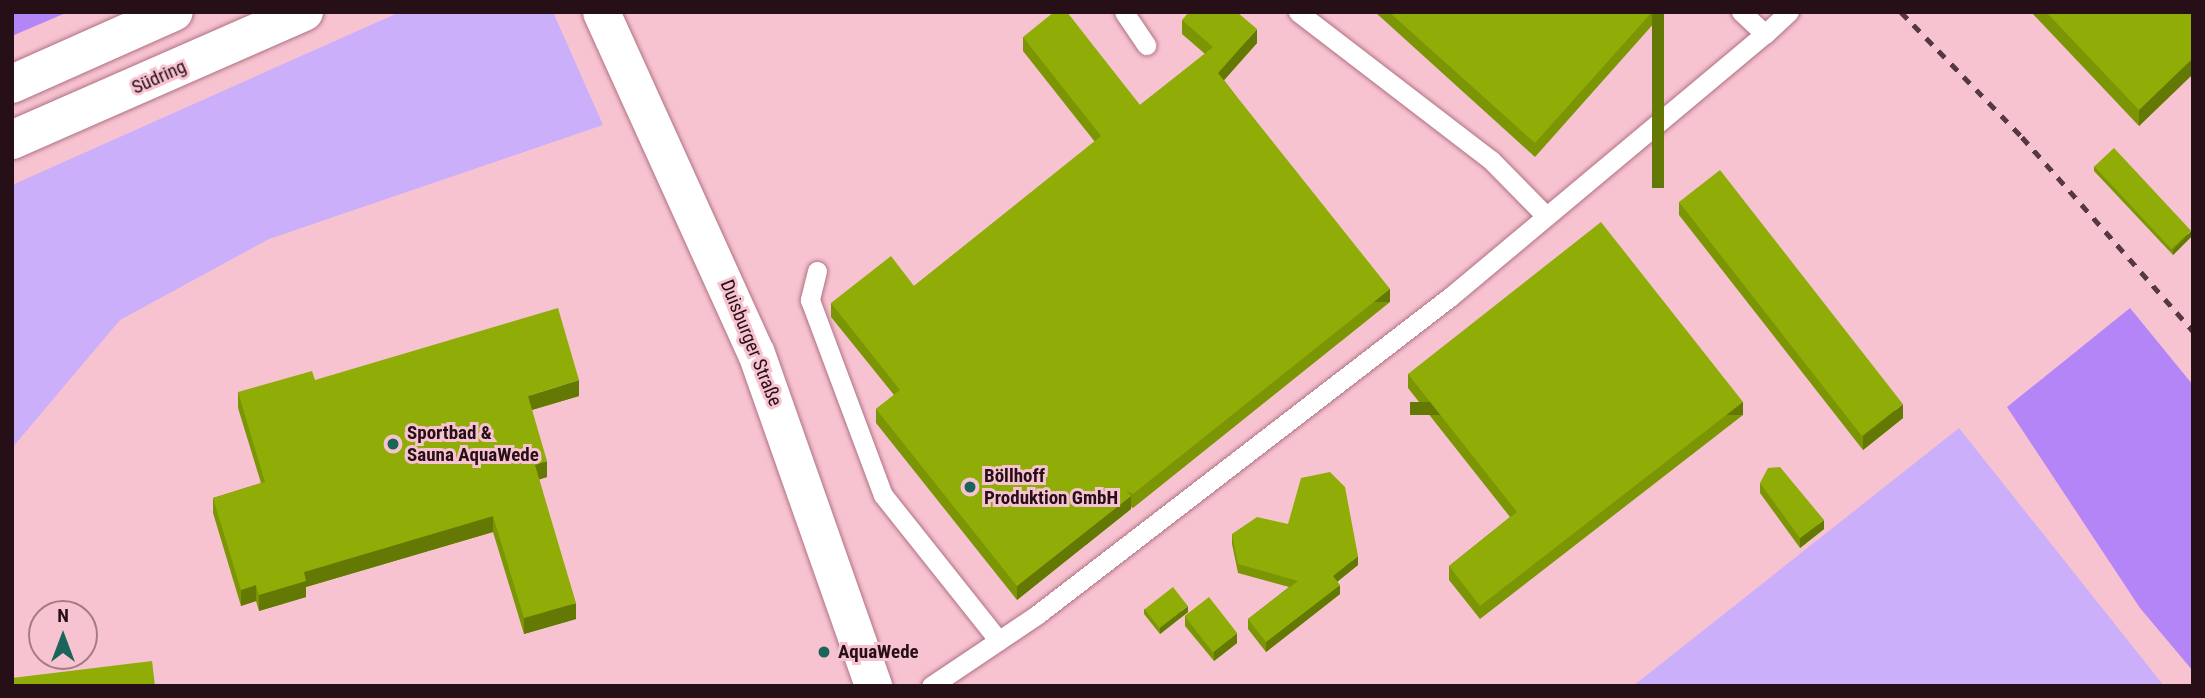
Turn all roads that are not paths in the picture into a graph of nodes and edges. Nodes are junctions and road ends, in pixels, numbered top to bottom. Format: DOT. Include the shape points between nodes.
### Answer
graph roads {
  1 [pos="174,12"];
  2 [pos="304,12"];
  3 [pos="601,12"];
  4 [pos="1124,12"];
  5 [pos="1298,12"];
  6 [pos="1741,12"];
  7 [pos="1789,12"];
  8 [pos="1765,34"];
  9 [pos="1146,45"];
  10 [pos="12,84"];
  11 [pos="12,140"];
  12 [pos="1544,214"];
  13 [pos="817,271"];
  14 [pos="999,641"];
  15 [pos="873,686"];
  16 [pos="932,686"];
  1 -- 10 [label="main road"];
  2 -- 11 [label="main road, Südring"];
  3 -- 15 [label="street, Duisburger Straße" via="755,353"];
  4 -- 9 [label="lane"];
  5 -- 12 [label="lane" via="1491,160"];
  6 -- 8 [label="lane"];
  7 -- 8 [label="lane"];
  8 -- 12 [label="lane"];
  12 -- 14 [label="lane" via="1450,297"];
  13 -- 14 [label="lane" via="810,300 883,495"];
  14 -- 16 [label="lane"];
}
